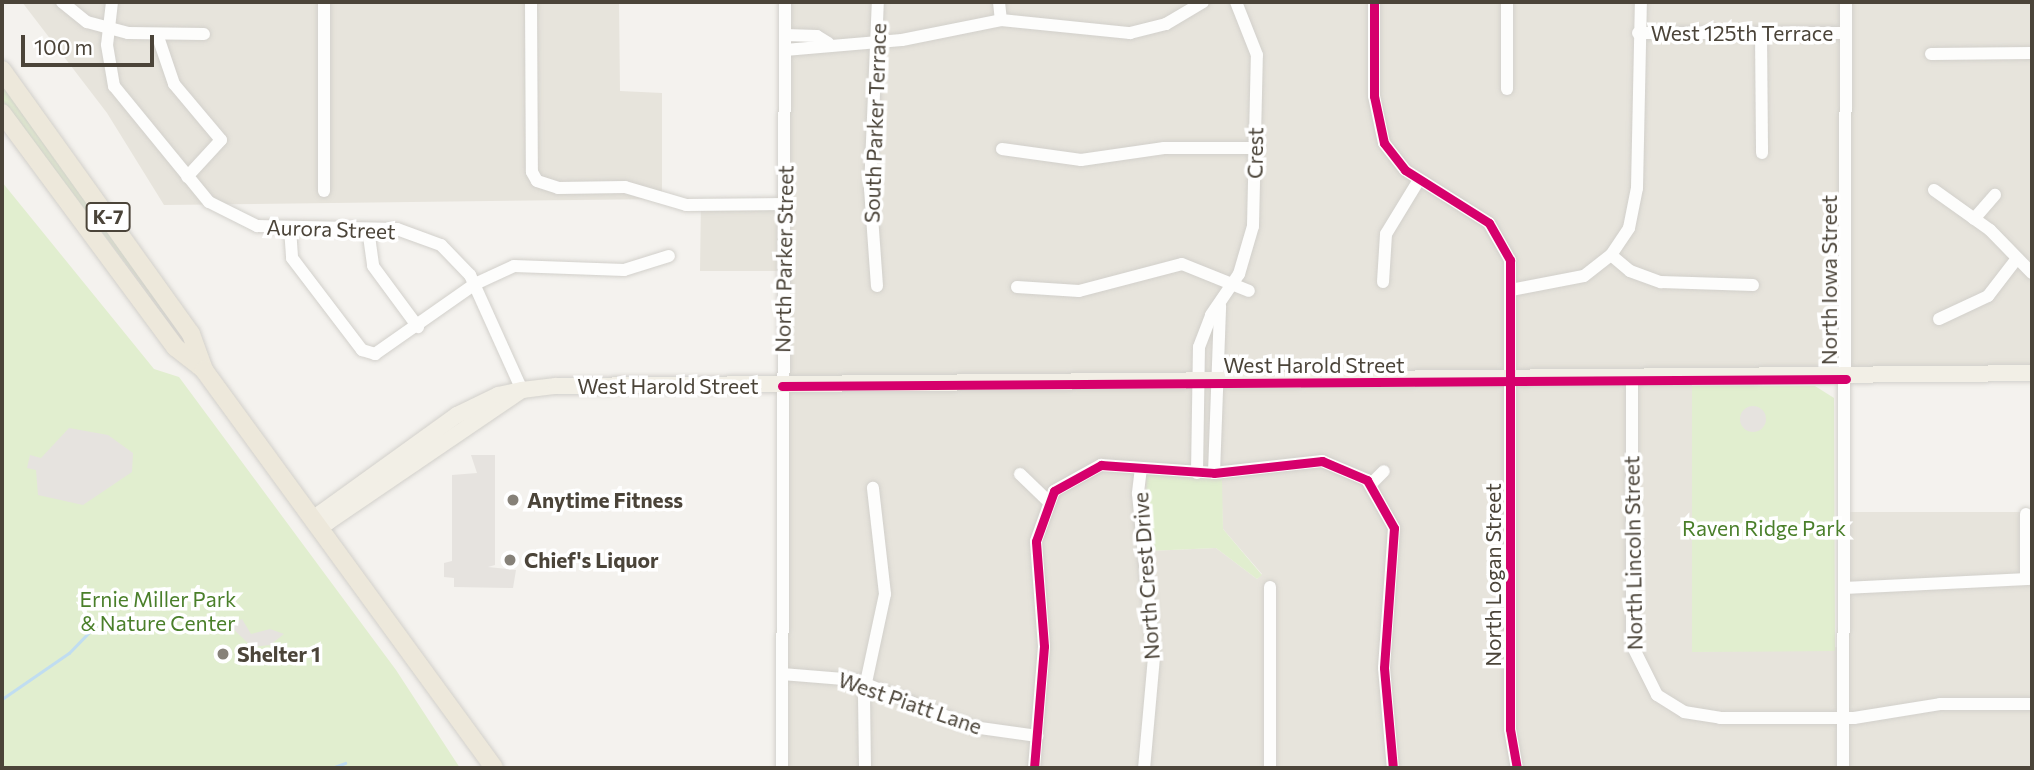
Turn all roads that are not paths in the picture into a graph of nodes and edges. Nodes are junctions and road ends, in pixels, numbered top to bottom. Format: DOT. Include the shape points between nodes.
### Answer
graph roads {
  1 [pos="62,2"];
  2 [pos="112,2"];
  3 [pos="324,2"];
  4 [pos="531,2"];
  5 [pos="785,2"];
  6 [pos="878,2"];
  7 [pos="999,2"];
  8 [pos="1203,2"];
  9 [pos="1236,2"];
  10 [pos="1374,2"];
  11 [pos="1507,2"];
  12 [pos="1641,2"];
  13 [pos="1846,2"];
  14 [pos="1001,20"];
  15 [pos="109,27"];
  16 [pos="1638,33"];
  17 [pos="1761,33"];
  18 [pos="1846,33"];
  19 [pos="157,34"];
  20 [pos="204,34"];
  21 [pos="785,35"];
  22 [pos="880,42"];
  23 [pos="828,43"];
  24 [pos="785,50"];
  25 [pos="2032,53"];
  26 [pos="1931,54"];
  27 [pos="2,70"];
  28 [pos="1507,89"];
  29 [pos="2,113"];
  30 [pos="1255,148"];
  31 [pos="1002,149"];
  32 [pos="1762,153"];
  33 [pos="187,177"];
  34 [pos="1419,180"];
  35 [pos="1934,190"];
  36 [pos="324,191"];
  37 [pos="1996,195"];
  38 [pos="785,204"];
  39 [pos="1975,219"];
  40 [pos="290,228"];
  41 [pos="368,229"];
  42 [pos="1611,255"];
  43 [pos="669,256"];
  44 [pos="2015,261"];
  45 [pos="2032,273"];
  46 [pos="1383,282"];
  47 [pos="1233,283"];
  48 [pos="475,284"];
  49 [pos="1754,285"];
  50 [pos="877,286"];
  51 [pos="1017,286"];
  52 [pos="1249,290"];
  53 [pos="1511,290"];
  54 [pos="1221,302"];
  55 [pos="1939,319"];
  56 [pos="418,327"];
  57 [pos="204,370"];
  58 [pos="2032,373"];
  59 [pos="1846,379"];
  60 [pos="1632,380"];
  61 [pos="1511,381"];
  62 [pos="1214,383"];
  63 [pos="1197,384"];
  64 [pos="782,386"];
  65 [pos="522,390"];
  66 [pos="1141,468"];
  67 [pos="1384,471"];
  68 [pos="1198,473"];
  69 [pos="1020,474"];
  70 [pos="1214,474"];
  71 [pos="1371,484"];
  72 [pos="873,488"];
  73 [pos="1047,500"];
  74 [pos="2026,514"];
  75 [pos="318,523"];
  76 [pos="2029,579"];
  77 [pos="1270,587"];
  78 [pos="1845,588"];
  79 [pos="782,674"];
  80 [pos="866,683"];
  81 [pos="2032,704"];
  82 [pos="1844,718"];
  83 [pos="1037,736"];
  84 [pos="494,768"];
  85 [pos="782,768"];
  86 [pos="865,768"];
  87 [pos="1034,768"];
  88 [pos="1144,768"];
  89 [pos="1270,768"];
  90 [pos="1393,768"];
  91 [pos="1517,768"];
  92 [pos="1843,768"];
  1 -- 15 [label="street" via="71,14"];
  2 -- 15 [label="street, Aurora Street"];
  3 -- 36 [label="street"];
  4 -- 38 [label="street" via="532,172 537,181 558,188 625,187 672,204"];
  5 -- 21 [label="street, North Parker Street"];
  6 -- 22 [label="street, South Parker Terrace"];
  7 -- 14 [label="street"];
  8 -- 14 [label="street" via="1166,24 1130,33"];
  9 -- 30 [label="street, Crest" via="1256,55"];
  10 -- 34 [label="street, North Logan Street" via="1379,129 1395,160"];
  11 -- 28 [label="street"];
  12 -- 16 [label="street"];
  13 -- 18 [label="street, North Iowa Street"];
  14 -- 22 [label="street"];
  15 -- 19 [label="street"];
  15 -- 33 [label="street, Aurora Street" via="114,86"];
  16 -- 17 [label="street, West 125th Terrace"];
  16 -- 42 [label="street" via="1636,206"];
  17 -- 18 [label="street, West 125th Terrace"];
  17 -- 32 [label="street"];
  18 -- 59 [label="street, North Iowa Street"];
  19 -- 20 [label="street"];
  19 -- 33 [label="street" via="174,84 221,140"];
  21 -- 23 [label="street" via="817,36"];
  21 -- 24 [label="street, North Parker Street"];
  22 -- 23 [label="street"];
  22 -- 50 [label="street, South Parker Terrace" via="870,189"];
  23 -- 24 [label="street"];
  24 -- 38 [label="street, North Parker Street"];
  25 -- 26 [label="street"];
  27 -- 57 [label="highway, K-7" via="191,334"];
  29 -- 57 [label="highway, K-7" via="175,347"];
  30 -- 31 [label="street" via="1164,148 1081,160"];
  30 -- 47 [label="street, Crest" via="1253,226"];
  33 -- 40 [label="street, Aurora Street" via="222,212 257,226"];
  34 -- 46 [label="street" via="1386,234"];
  34 -- 53 [label="street, North Logan Street" via="1489,223 1507,253"];
  35 -- 39 [label="street"];
  37 -- 39 [label="street"];
  38 -- 64 [label="street, North Parker Street"];
  39 -- 44 [label="street"];
  40 -- 41 [label="street, Aurora Street"];
  40 -- 56 [label="street" via="292,258 362,350 375,354"];
  41 -- 48 [label="street, Aurora Street" via="422,235 457,257"];
  41 -- 56 [label="street" via="373,266"];
  42 -- 49 [label="street" via="1630,271 1661,282"];
  42 -- 53 [label="street" via="1563,284"];
  43 -- 48 [label="street" via="624,270 530,263"];
  44 -- 45 [label="street"];
  44 -- 55 [label="street" via="1988,296"];
  47 -- 51 [label="street" via="1182,264 1079,291"];
  47 -- 52 [label="street"];
  47 -- 54 [label="street, Crest"];
  48 -- 56 [label="street"];
  48 -- 65 [label="street, Aurora Street"];
  53 -- 61 [label="street, North Logan Street"];
  54 -- 62 [label="street, Crest"];
  54 -- 63 [label="street, Crest" via="1204,329"];
  57 -- 75 [label="highway, K-7"];
  58 -- 59 [label="main road, West Harold Street"];
  59 -- 60 [label="main road, West Harold Street"];
  59 -- 78 [label="street, North Iowa Street"];
  60 -- 61 [label="main road, West Harold Street"];
  60 -- 82 [label="street, North Lincoln Street" via="1631,636 1645,680 1669,704 1700,716"];
  61 -- 62 [label="main road, West Harold Street"];
  61 -- 91 [label="street, North Logan Street" via="1510,729"];
  62 -- 63 [label="main road, West Harold Street"];
  62 -- 70 [label="street"];
  63 -- 64 [label="main road, West Harold Street"];
  63 -- 68 [label="street"];
  64 -- 65 [label="main road, West Harold Street"];
  64 -- 79 [label="street, North Parker Street"];
  65 -- 75 [label="main road, West Harold Street" via="457,415 321,513"];
  66 -- 68 [label="street"];
  66 -- 73 [label="street" via="1091,467"];
  66 -- 88 [label="street, North Crest Drive" via="1138,494 1154,657"];
  67 -- 71 [label="street"];
  68 -- 70 [label="street"];
  69 -- 73 [label="street"];
  70 -- 71 [label="street" via="1322,461"];
  71 -- 90 [label="street" via="1394,528 1384,668"];
  72 -- 80 [label="street" via="885,594"];
  73 -- 83 [label="street" via="1036,541 1044,646"];
  74 -- 76 [label="street"];
  75 -- 84 [label="highway, K-7"];
  76 -- 78 [label="street"];
  77 -- 89 [label="street"];
  78 -- 82 [label="street, North Iowa Street"];
  79 -- 80 [label="street, West Piatt Lane"];
  79 -- 85 [label="street, North Parker Street"];
  80 -- 83 [label="street, West Piatt Lane" via="973,727"];
  80 -- 86 [label="street"];
  81 -- 82 [label="street, North Lincoln Street" via="1940,704"];
  82 -- 92 [label="street, North Iowa Street"];
  83 -- 87 [label="street"];
}
